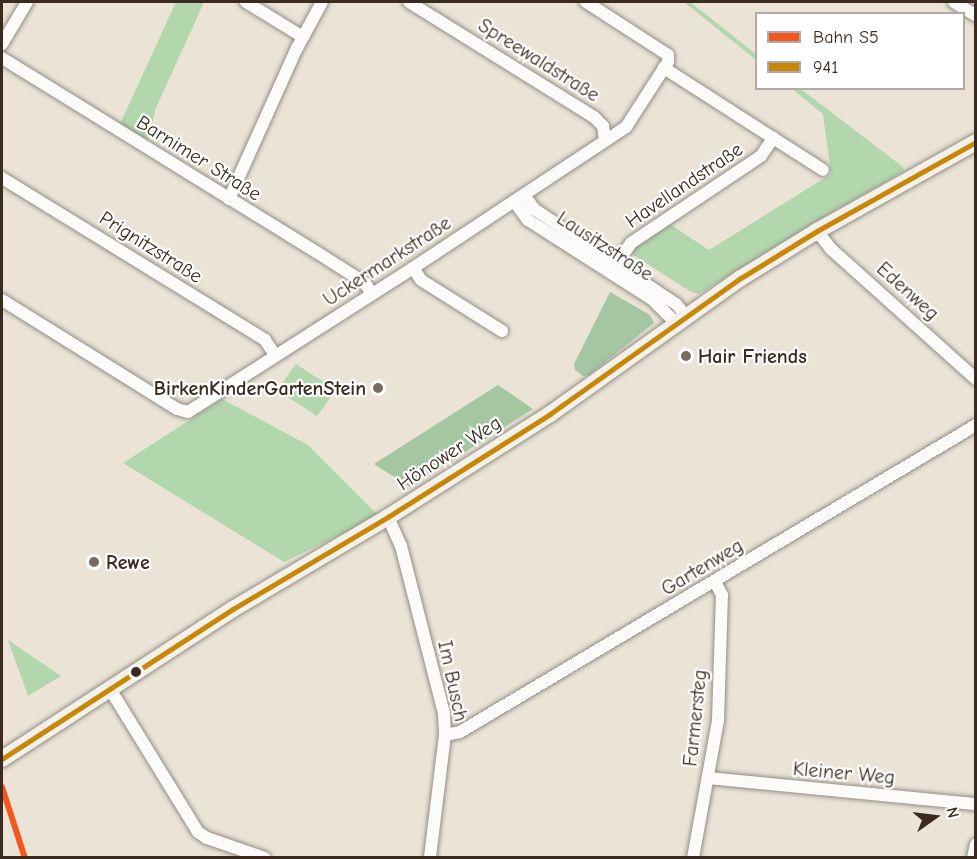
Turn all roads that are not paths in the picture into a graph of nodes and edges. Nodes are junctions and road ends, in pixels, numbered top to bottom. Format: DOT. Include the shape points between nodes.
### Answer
graph roads {
  1 [pos="27,2"];
  2 [pos="246,2"];
  3 [pos="322,2"];
  4 [pos="409,2"];
  5 [pos="586,2"];
  6 [pos="954,2"];
  7 [pos="975,16"];
  8 [pos="303,37"];
  9 [pos="2,44"];
  10 [pos="2,58"];
  11 [pos="664,68"];
  12 [pos="773,138"];
  13 [pos="605,141"];
  14 [pos="975,142"];
  15 [pos="823,170"];
  16 [pos="2,177"];
  17 [pos="519,198"];
  18 [pos="229,199"];
  19 [pos="817,231"];
  20 [pos="616,264"];
  21 [pos="413,268"];
  22 [pos="372,294"];
  23 [pos="2,300"];
  24 [pos="681,319"];
  25 [pos="502,331"];
  26 [pos="275,355"];
  27 [pos="975,379"];
  28 [pos="975,425"];
  29 [pos="388,517"];
  30 [pos="715,582"];
  31 [pos="110,689"];
  32 [pos="445,735"];
  33 [pos="2,759"];
  34 [pos="709,778"];
  35 [pos="975,804"];
  36 [pos="975,844"];
  37 [pos="265,858"];
  38 [pos="430,858"];
  39 [pos="693,858"];
  40 [pos="973,858"];
  1 -- 9 [label="street"];
  2 -- 8 [label="street"];
  3 -- 8 [label="street"];
  4 -- 13 [label="street, Spreewaldstraße" via="594,117 603,126"];
  5 -- 11 [label="street" via="663,49 668,55"];
  6 -- 7 [label="street"];
  8 -- 18 [label="street"];
  10 -- 18 [label="street, Barnimer Straße"];
  11 -- 12 [label="street, Havellandstraße"];
  11 -- 13 [label="street, Uckermarkstraße" via="626,127"];
  12 -- 15 [label="street, Havellandstraße"];
  12 -- 20 [label="street, Havellandstraße" via="761,156 631,243"];
  13 -- 17 [label="street, Uckermarkstraße"];
  14 -- 19 [label="main road, Hönower Weg"];
  16 -- 26 [label="street, Prignitzstraße" via="265,340"];
  17 -- 20 [label="street, Lausitzstraße"];
  17 -- 21 [label="street, Uckermarkstraße"];
  17 -- 24 [label="street, Lausitzstraße" via="528,220"];
  18 -- 22 [label="street, Barnimer Straße" via="365,284"];
  19 -- 24 [label="main road, Hönower Weg"];
  19 -- 27 [label="street, Edenweg" via="831,249"];
  20 -- 24 [label="street, Lausitzstraße" via="676,304"];
  21 -- 22 [label="street, Uckermarkstraße"];
  21 -- 25 [label="street" via="421,280"];
  22 -- 26 [label="street, Uckermarkstraße"];
  23 -- 26 [label="street, Uckermarkstraße" via="177,409 188,412"];
  24 -- 29 [label="main road, Hönower Weg" via="567,402"];
  28 -- 30 [label="street, Gartenweg"];
  29 -- 31 [label="main road, Hönower Weg" via="233,609"];
  29 -- 32 [label="street, Im Busch" via="401,546 444,714"];
  30 -- 32 [label="street, Gartenweg" via="460,732"];
  30 -- 34 [label="street, Farmersteg" via="722,595 721,655 718,721"];
  31 -- 33 [label="main road, Hönower Weg"];
  31 -- 37 [label="street" via="198,832"];
  32 -- 38 [label="street, Im Busch"];
  34 -- 35 [label="street, Kleiner Weg"];
  34 -- 39 [label="street, Farmersteg"];
  36 -- 40 [label="street"];
}
